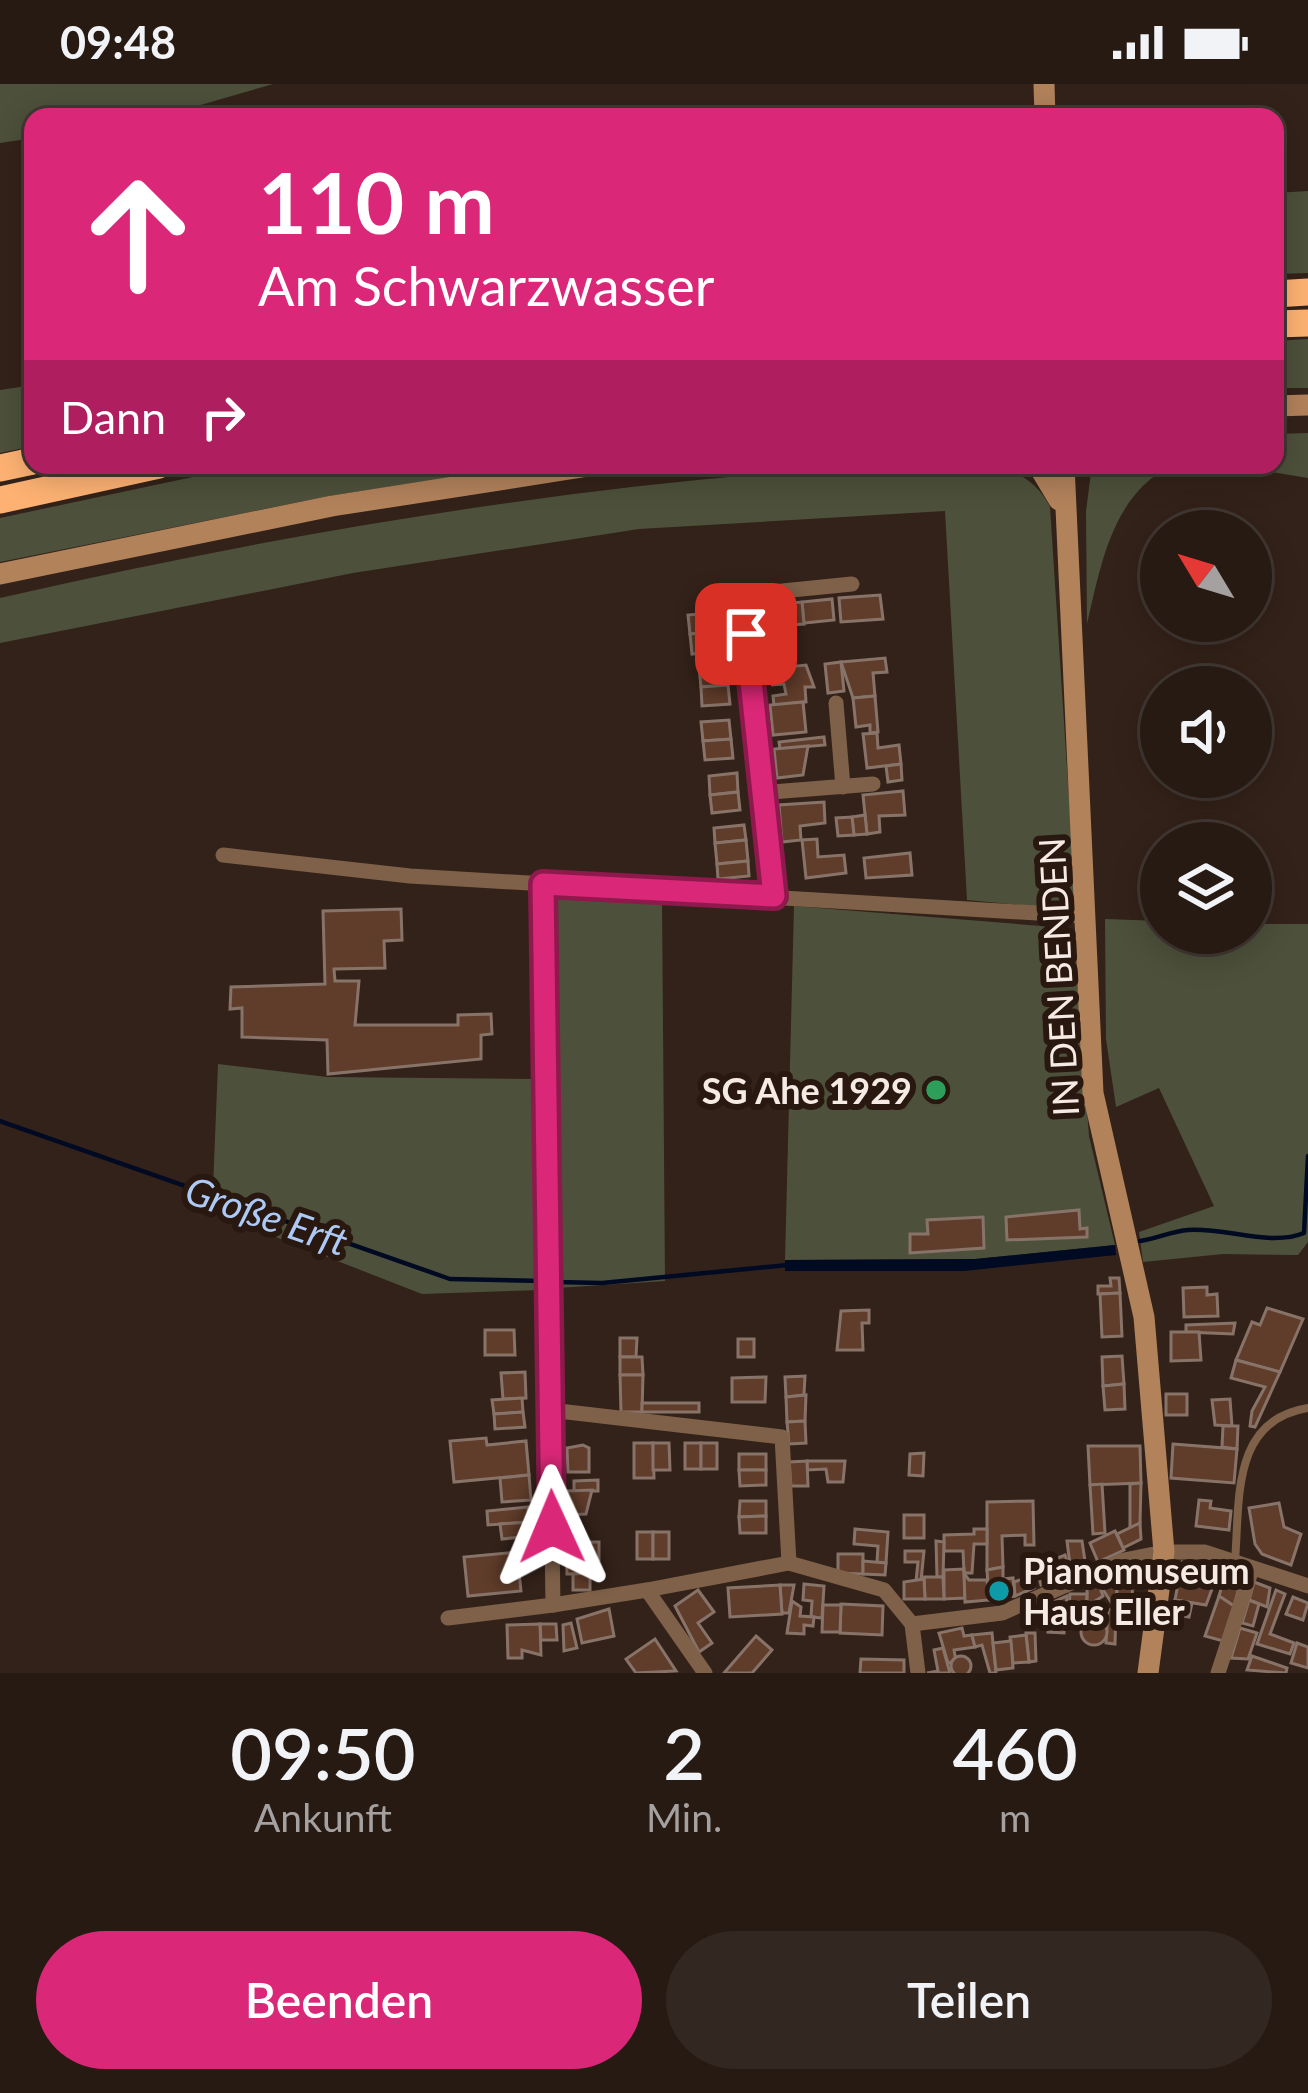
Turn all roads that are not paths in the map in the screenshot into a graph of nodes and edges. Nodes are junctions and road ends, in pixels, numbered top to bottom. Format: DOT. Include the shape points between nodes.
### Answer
graph roads {
  1 [pos="118,474"];
  2 [pos="537,474"];
  3 [pos="1043,474"];
  4 [pos="1064,474"];
  5 [pos="0,500"];
  6 [pos="1063,511"];
  7 [pos="0,574"];
  8 [pos="852,584"];
  9 [pos="836,703"];
  10 [pos="873,784"];
  11 [pos="843,787"];
  12 [pos="760,794"];
  13 [pos="223,855"];
  14 [pos="543,884"];
  15 [pos="774,896"];
  16 [pos="1087,916"];
  17 [pos="1308,1408"];
  18 [pos="550,1410"];
  19 [pos="1164,1552"];
  20 [pos="789,1563"];
  21 [pos="1243,1565"];
  22 [pos="1308,1586"];
  23 [pos="647,1590"];
  24 [pos="553,1605"];
  25 [pos="448,1618"];
  26 [pos="912,1624"];
  27 [pos="705,1673"];
  28 [pos="918,1673"];
  29 [pos="1148,1673"];
  30 [pos="1218,1673"];
  1 -- 5 [label="highway"];
  2 -- 7 [label="street" via="332,506"];
  3 -- 6 [label="street"];
  4 -- 6 [label="street, IN DEN BENDEN"];
  6 -- 16 [label="street, IN DEN BENDEN"];
  8 -- 12 [label="street" via="743,595"];
  9 -- 11 [label="street"];
  10 -- 11 [label="street"];
  11 -- 12 [label="street"];
  12 -- 15 [label="street"];
  13 -- 14 [label="street"];
  14 -- 15 [label="street"];
  14 -- 18 [label="street"];
  15 -- 16 [label="street"];
  16 -- 19 [label="street, IN DEN BENDEN" via="1093,1093 1144,1318"];
  17 -- 21 [label="lane" via="1265,1426 1246,1449"];
  18 -- 20 [label="street" via="782,1437"];
  18 -- 24 [label="street"];
  19 -- 21 [label="street" via="1205,1552"];
  19 -- 26 [label="street" via="1124,1560 1002,1613"];
  19 -- 29 [label="street, IN DEN BENDEN"];
  20 -- 23 [label="street"];
  20 -- 26 [label="street" via="884,1589"];
  21 -- 22 [label="street"];
  21 -- 30 [label="street"];
  23 -- 24 [label="street"];
  23 -- 27 [label="street"];
  24 -- 25 [label="street"];
  26 -- 28 [label="street"];
}
